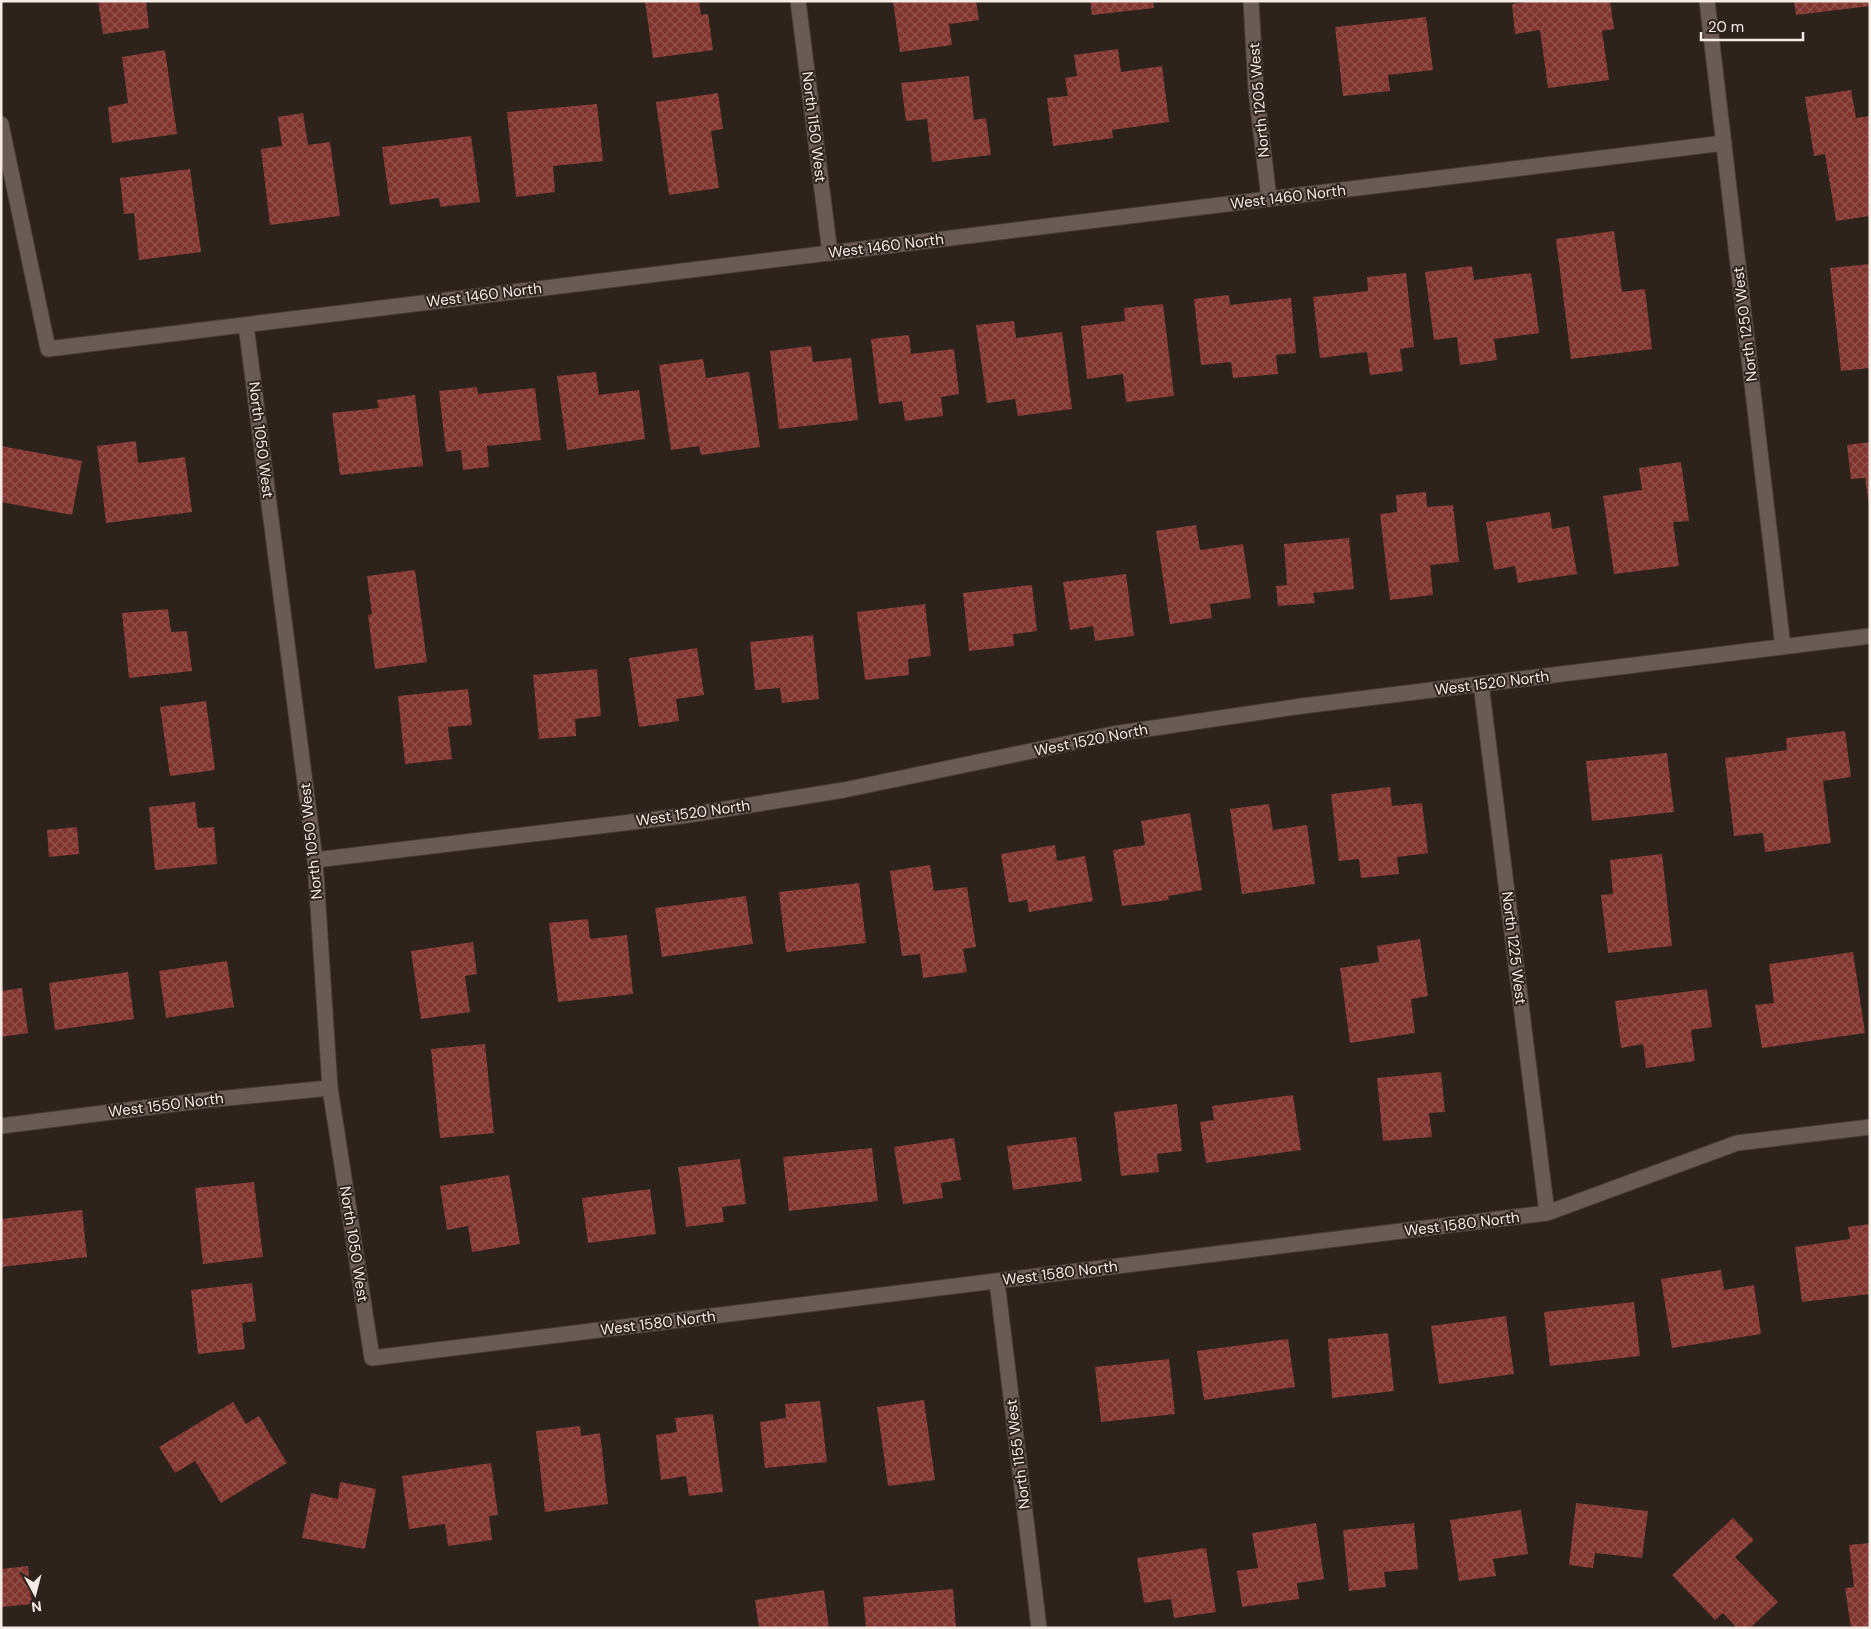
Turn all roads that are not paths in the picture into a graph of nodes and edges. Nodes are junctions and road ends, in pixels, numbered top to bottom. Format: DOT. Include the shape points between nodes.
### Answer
graph roads {
  1 [pos="798,1"];
  2 [pos="1251,1"];
  3 [pos="1707,1"];
  4 [pos="1,124"];
  5 [pos="1724,143"];
  6 [pos="1269,199"];
  7 [pos="830,253"];
  8 [pos="246,325"];
  9 [pos="1870,636"];
  10 [pos="1783,647"];
  11 [pos="1481,684"];
  12 [pos="315,860"];
  13 [pos="330,1088"];
  14 [pos="1,1126"];
  15 [pos="1870,1127"];
  16 [pos="1547,1213"];
  17 [pos="997,1281"];
  18 [pos="372,1358"];
  19 [pos="1039,1628"];
  1 -- 7 [label="street, North 1150 West"];
  2 -- 6 [label="street, North 1205 West" via="1256,90"];
  3 -- 5 [label="street, North 1250 West"];
  4 -- 8 [label="street, West 1460 North" via="48,349"];
  5 -- 6 [label="street, West 1460 North"];
  5 -- 10 [label="street, North 1250 West"];
  6 -- 7 [label="street, West 1460 North"];
  7 -- 8 [label="street, West 1460 North"];
  8 -- 12 [label="street, North 1050 West"];
  9 -- 10 [label="street, West 1520 North"];
  10 -- 11 [label="street, West 1520 North"];
  11 -- 12 [label="street, West 1520 North" via="1113,734 844,790 682,816"];
  11 -- 16 [label="street, North 1225 West"];
  12 -- 13 [label="street, North 1050 West"];
  13 -- 14 [label="street, West 1550 North"];
  13 -- 18 [label="street, North 1050 West"];
  15 -- 16 [label="street, West 1580 North" via="1737,1143"];
  16 -- 17 [label="street, West 1580 North"];
  17 -- 18 [label="street, West 1580 North"];
  17 -- 19 [label="street, North 1155 West"];
}
